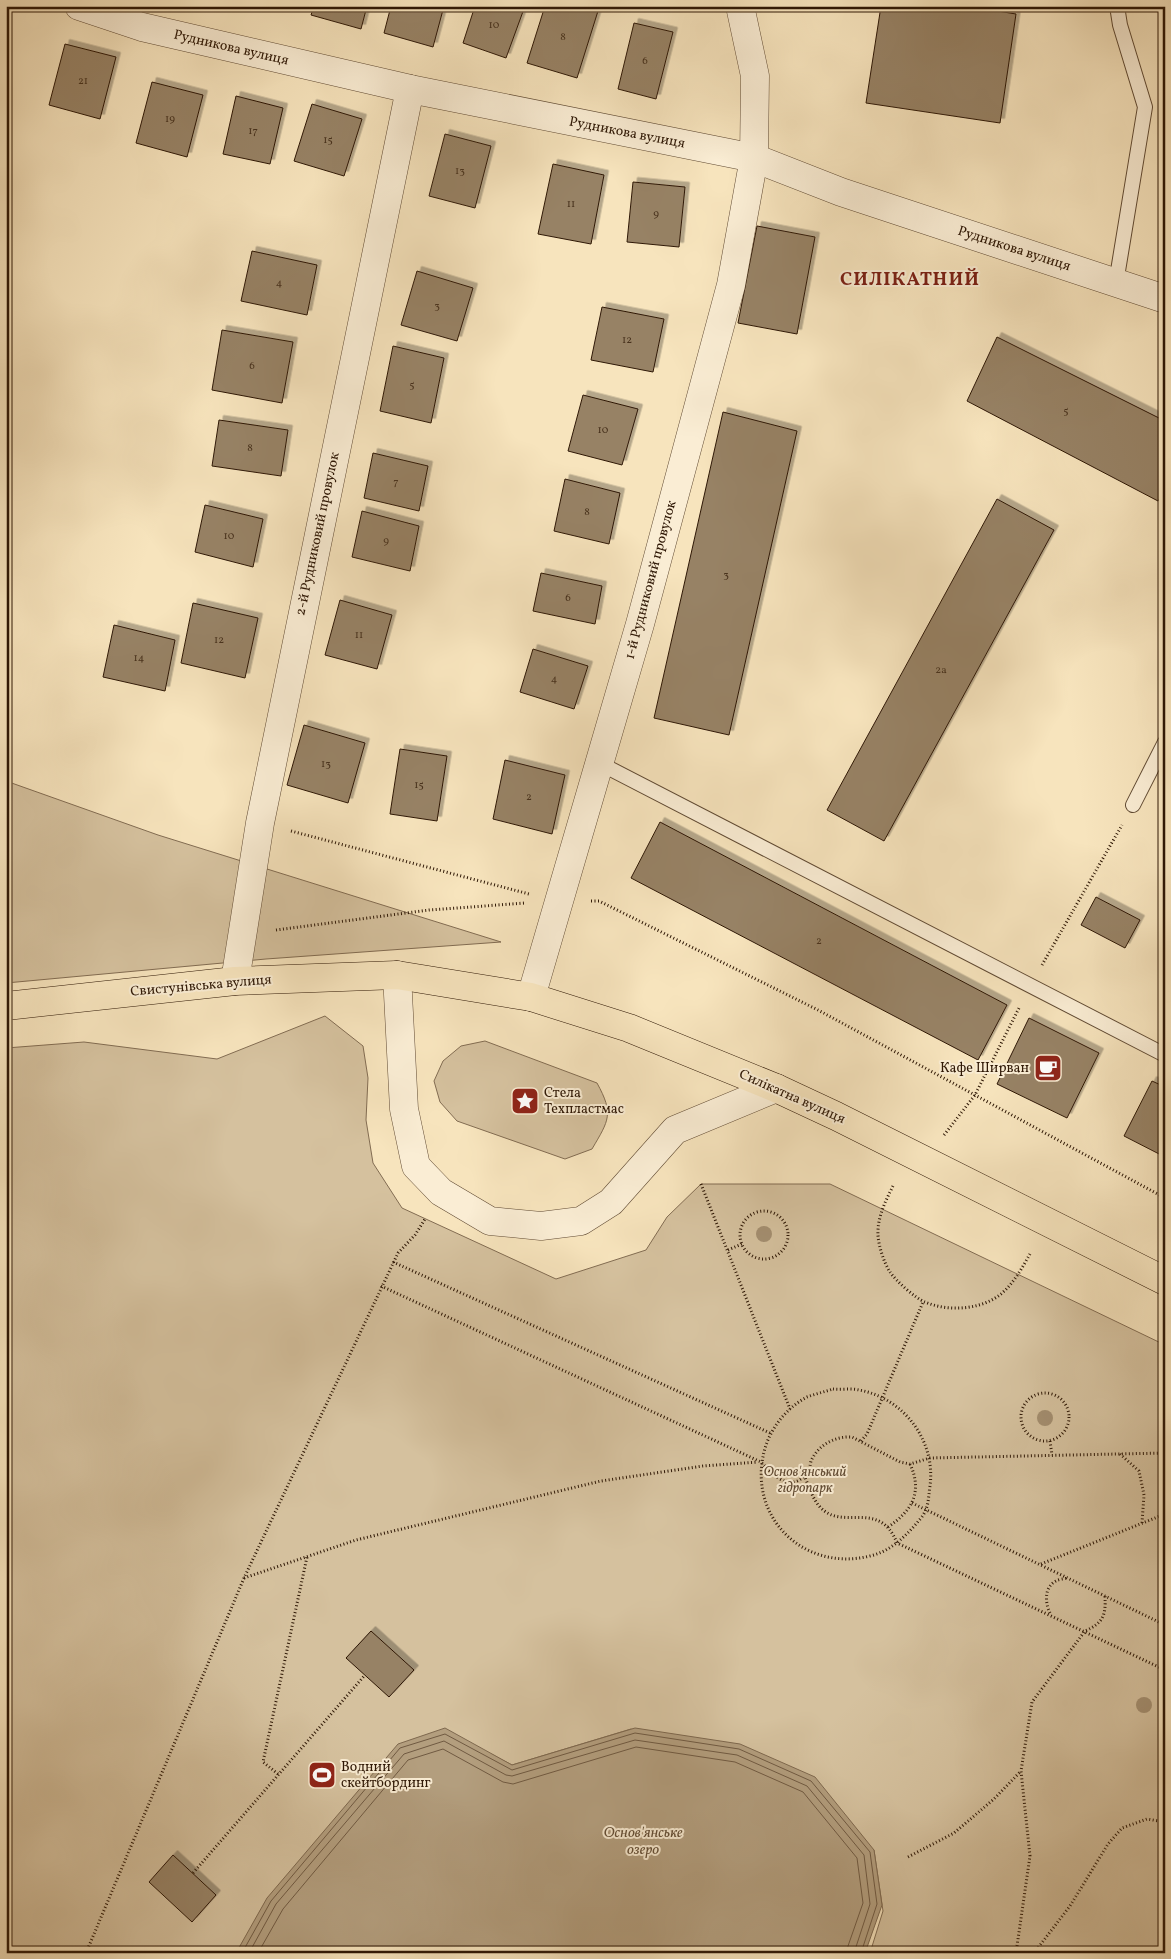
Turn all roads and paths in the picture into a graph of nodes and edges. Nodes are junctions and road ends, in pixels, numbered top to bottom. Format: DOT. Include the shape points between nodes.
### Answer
graph roads {
  1 [pos="78,6"];
  2 [pos="740,6"];
  3 [pos="1117,6"];
  4 [pos="410,89"];
  5 [pos="754,158"];
  6 [pos="1116,283"];
  7 [pos="1165,299"];
  8 [pos="1165,742"];
  9 [pos="599,763"];
  10 [pos="1133,805"];
  11 [pos="260,823"];
  12 [pos="558,902"];
  13 [pos="242,934"];
  14 [pos="397,974"];
  15 [pos="235,981"];
  16 [pos="1030,986"];
  17 [pos="531,997"];
  18 [pos="6,1006"];
  19 [pos="1165,1055"];
  20 [pos="776,1088"];
  21 [pos="975,1095"];
  22 [pos="939,1142"];
  23 [pos="702,1184"];
  24 [pos="892,1186"];
  25 [pos="441,1192"];
  26 [pos="1165,1198"];
  27 [pos="742,1244"];
  28 [pos="728,1250"];
  29 [pos="1030,1254"];
  30 [pos="394,1262"];
  31 [pos="1165,1280"];
  32 [pos="381,1286"];
  33 [pos="924,1302"];
  34 [pos="884,1398"];
  35 [pos="790,1410"];
  36 [pos="770,1433"];
  37 [pos="1050,1440"];
  38 [pos="861,1441"];
  39 [pos="1165,1453"];
  40 [pos="1120,1454"];
  41 [pos="1052,1455"];
  42 [pos="930,1458"];
  43 [pos="761,1462"];
  44 [pos="910,1464"];
  45 [pos="804,1476"];
  46 [pos="912,1504"];
  47 [pos="928,1510"];
  48 [pos="1165,1514"];
  49 [pos="1142,1523"];
  50 [pos="888,1527"];
  51 [pos="898,1543"];
  52 [pos="307,1556"];
  53 [pos="1041,1565"];
  54 [pos="244,1578"];
  55 [pos="1068,1578"];
  56 [pos="1105,1596"];
  57 [pos="1050,1615"];
  58 [pos="1165,1625"];
  59 [pos="1085,1631"];
  60 [pos="1165,1670"];
  61 [pos="365,1675"];
  62 [pos="1021,1771"];
  63 [pos="278,1774"];
  64 [pos="1165,1822"];
  65 [pos="908,1857"];
  66 [pos="193,1873"];
  67 [pos="86,1953"];
  68 [pos="1016,1953"];
  69 [pos="1034,1953"];
  1 -- 4 [label="street, Рудникова вулиця" via="142,27"];
  2 -- 5 [label="street, 1-й Рудниковий провулок" via="755,76"];
  3 -- 6 [label="lane" via="1145,107"];
  4 -- 5 [label="street, Рудникова вулиця"];
  4 -- 11 [label="street, 2-й Рудниковий провулок"];
  5 -- 6 [label="street, Рудникова вулиця" via="841,192"];
  5 -- 9 [label="street, 1-й Рудниковий провулок" via="731,285 640,624"];
  6 -- 7 [label="street, Рудникова вулиця"];
  8 -- 10 [label="lane"];
  9 -- 12 [label="street, 1-й Рудниковий провулок"];
  9 -- 16 [label="lane"];
  10 -- 16 [label="path"];
  11 -- 12 [label="path"];
  11 -- 13 [label="street, 2-й Рудниковий провулок"];
  12 -- 13 [label="path" via="429,910"];
  12 -- 17 [label="street, 1-й Рудниковий провулок"];
  12 -- 21 [label="path" via="599,901 818,1010"];
  13 -- 15 [label="street, 2-й Рудниковий провулок"];
  14 -- 15 [label="main road, Свистунівська вулиця"];
  14 -- 17 [label="main road, Силікатна вулиця"];
  14 -- 25 [label="street" via="406,1119 416,1166"];
  15 -- 18 [label="main road, Свистунівська вулиця"];
  16 -- 19 [label="lane"];
  16 -- 21 [label="path"];
  17 -- 20 [label="main road, Силікатна вулиця" via="629,1028"];
  20 -- 25 [label="street" via="675,1130 611,1202 582,1221 541,1226 490,1221"];
  20 -- 31 [label="main road, Силікатна вулиця"];
  21 -- 22 [label="path"];
  21 -- 26 [label="path"];
  23 -- 28 [label="path"];
  24 -- 33 [label="path" via="881,1209 878,1236 882,1254 890,1273"];
  25 -- 30 [label="path"];
  27 -- 27 [label="path" via="758,1258 774,1256 786,1245 787,1228 777,1215 755,1212 740,1228"];
  27 -- 28 [label="path"];
  28 -- 35 [label="path"];
  29 -- 33 [label="path" via="1015,1279 1000,1294 982,1304 955,1309"];
  30 -- 32 [label="path"];
  30 -- 36 [label="path"];
  32 -- 43 [label="path"];
  32 -- 54 [label="path"];
  33 -- 34 [label="path"];
  34 -- 35 [label="path" via="859,1390 832,1390 807,1397"];
  34 -- 38 [label="path"];
  34 -- 42 [label="path" via="905,1413 921,1434"];
  35 -- 36 [label="path"];
  36 -- 43 [label="path"];
  37 -- 37 [label="path" via="1063,1434 1069,1419 1068,1411 1059,1398 1044,1393 1030,1399 1021,1418 1023,1427 1032,1438"];
  37 -- 41 [label="path"];
  38 -- 44 [label="path"];
  38 -- 45 [label="path" via="844,1436 835,1438 820,1448"];
  39 -- 40 [label="path"];
  40 -- 41 [label="path"];
  40 -- 49 [label="path" via="1139,1470 1144,1495"];
  41 -- 42 [label="path"];
  42 -- 44 [label="path"];
  42 -- 47 [label="path"];
  43 -- 45 [label="path" via="774,1476 788,1483"];
  43 -- 51 [label="path" via="761,1490 772,1517 790,1540 815,1554 844,1560 872,1556"];
  43 -- 52 [label="path" via="703,1466 601,1481 356,1540"];
  44 -- 46 [label="path" via="916,1486"];
  45 -- 50 [label="path" via="813,1498 829,1514 844,1518 863,1516"];
  46 -- 47 [label="path"];
  46 -- 50 [label="path" via="903,1517"];
  47 -- 51 [label="path"];
  47 -- 53 [label="path"];
  48 -- 49 [label="path"];
  49 -- 53 [label="path"];
  50 -- 51 [label="path"];
  51 -- 57 [label="path"];
  52 -- 54 [label="path"];
  52 -- 63 [label="path" via="263,1762"];
  53 -- 55 [label="path"];
  54 -- 67 [label="path"];
  55 -- 56 [label="path"];
  55 -- 57 [label="path" via="1055,1581 1048,1590 1046,1600"];
  56 -- 58 [label="path"];
  56 -- 59 [label="path" via="1103,1618 1097,1626"];
  57 -- 59 [label="path"];
  59 -- 60 [label="path"];
  59 -- 62 [label="path" via="1032,1702"];
  61 -- 63 [label="path"];
  62 -- 65 [label="path" via="994,1799 954,1832"];
  62 -- 68 [label="path" via="1030,1856"];
  63 -- 66 [label="path"];
  64 -- 69 [label="path" via="1146,1819 1122,1828"];
}
